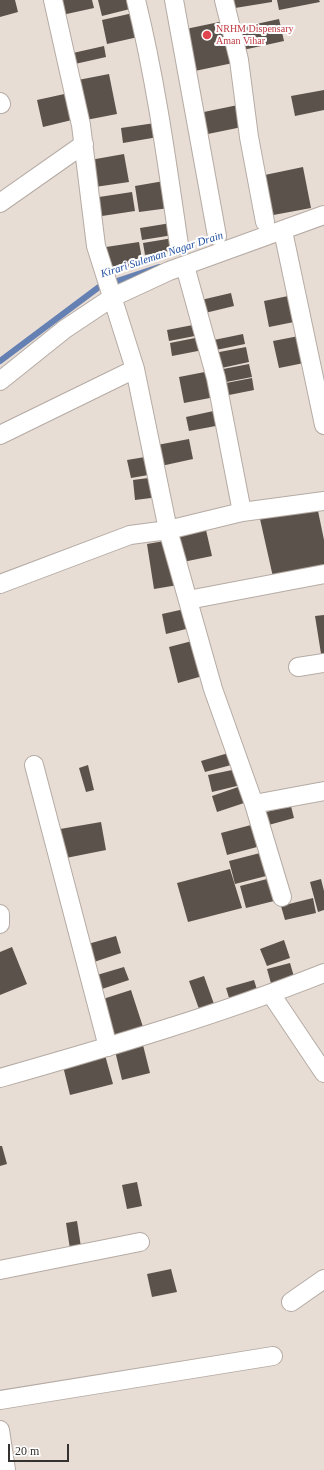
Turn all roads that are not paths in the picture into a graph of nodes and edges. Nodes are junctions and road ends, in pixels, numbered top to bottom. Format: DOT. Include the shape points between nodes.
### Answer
graph roads {
  1 [pos="53,0"];
  2 [pos="136,0"];
  3 [pos="174,0"];
  4 [pos="224,0"];
  5 [pos="84,144"];
  6 [pos="0,203"];
  7 [pos="324,216"];
  8 [pos="265,222"];
  9 [pos="283,231"];
  10 [pos="217,236"];
  11 [pos="179,245"];
  12 [pos="185,266"];
  13 [pos="112,295"];
  14 [pos="135,370"];
  15 [pos="0,381"];
  16 [pos="324,424"];
  17 [pos="0,435"];
  18 [pos="324,501"];
  19 [pos="242,512"];
  20 [pos="168,530"];
  21 [pos="324,574"];
  22 [pos="0,584"];
  23 [pos="188,600"];
  24 [pos="324,663"];
  25 [pos="298,668"];
  26 [pos="34,765"];
  27 [pos="324,791"];
  28 [pos="254,804"];
  29 [pos="282,897"];
  30 [pos="0,914"];
  31 [pos="0,924"];
  32 [pos="324,973"];
  33 [pos="271,994"];
  34 [pos="108,1047"];
  35 [pos="324,1073"];
  36 [pos="0,1078"];
  37 [pos="140,1242"];
  38 [pos="0,1270"];
  39 [pos="324,1279"];
  40 [pos="291,1302"];
  41 [pos="273,1356"];
  42 [pos="0,1400"];
  43 [pos="0,1430"];
  44 [pos="4,1468"];
  1 -- 5 [label="street"];
  2 -- 11 [label="street" via="163,140"];
  3 -- 10 [label="street"];
  4 -- 8 [label="street" via="239,60 249,137"];
  5 -- 6 [label="street"];
  5 -- 13 [label="street" via="96,246"];
  7 -- 9 [label="street"];
  9 -- 12 [label="street"];
  9 -- 16 [label="street"];
  12 -- 13 [label="street"];
  12 -- 19 [label="street" via="216,378"];
  13 -- 14 [label="street"];
  13 -- 15 [label="street"];
  14 -- 17 [label="street"];
  14 -- 20 [label="street"];
  18 -- 19 [label="street"];
  19 -- 20 [label="street"];
  20 -- 22 [label="street" via="130,535"];
  20 -- 23 [label="street"];
  21 -- 23 [label="street"];
  23 -- 28 [label="street" via="213,689"];
  24 -- 25 [label="street"];
  26 -- 34 [label="street"];
  27 -- 28 [label="street"];
  28 -- 29 [label="street"];
  30 -- 31 [label="street"];
  32 -- 33 [label="street"];
  33 -- 34 [label="street"];
  33 -- 35 [label="street"];
  34 -- 36 [label="street"];
  37 -- 38 [label="street"];
  39 -- 40 [label="street"];
  41 -- 42 [label="street"];
  43 -- 44 [label="street"];
}
